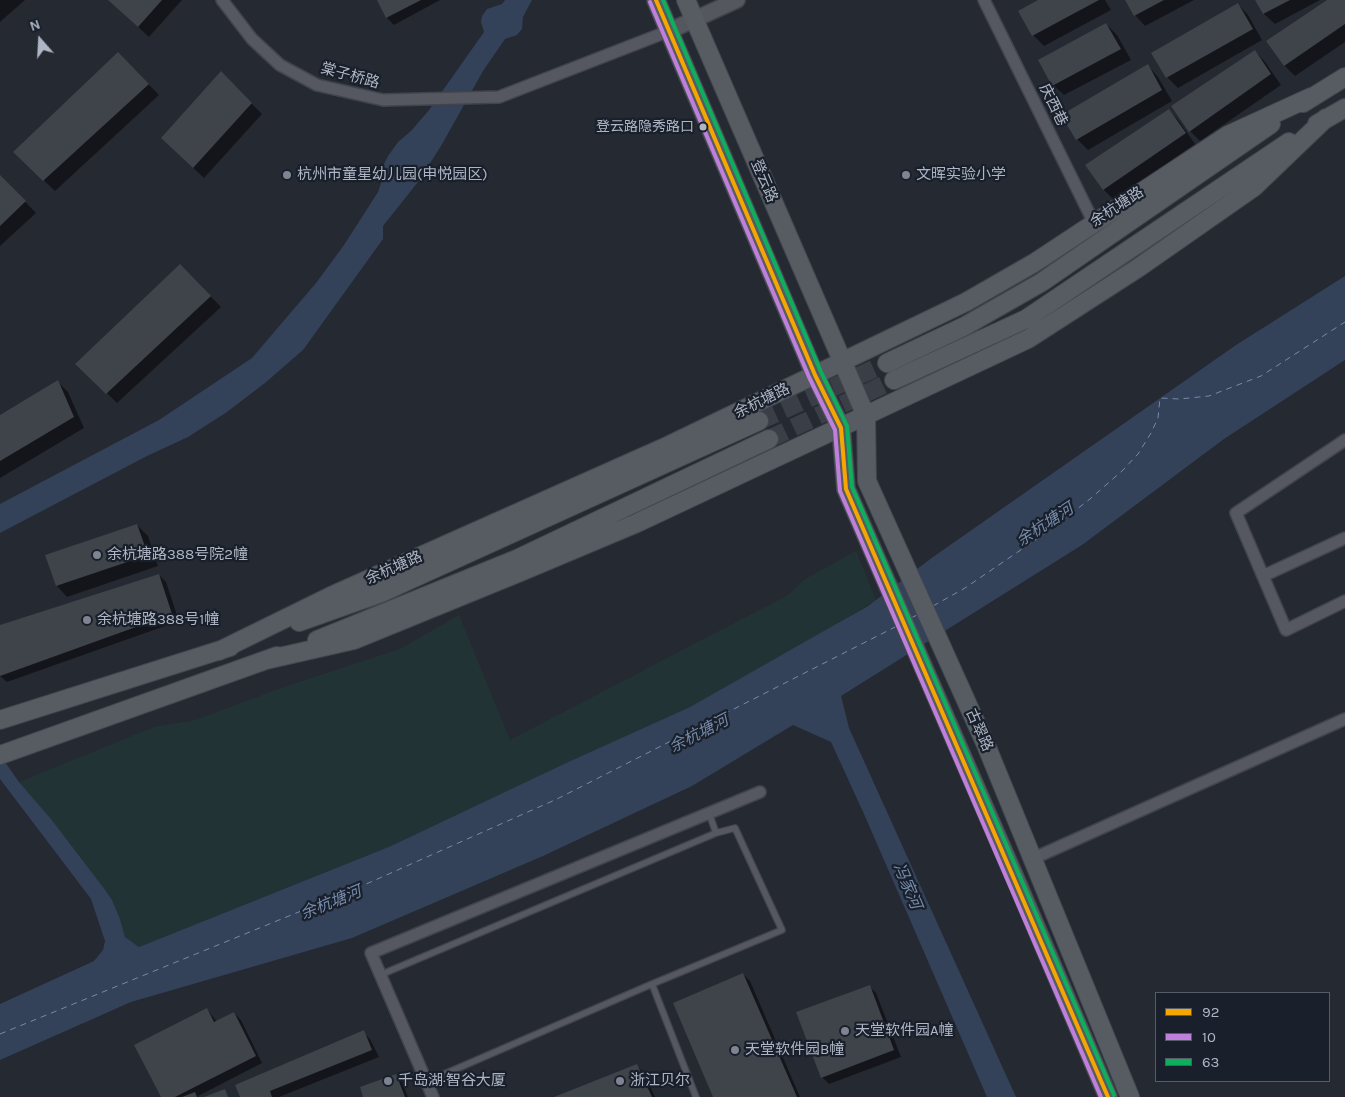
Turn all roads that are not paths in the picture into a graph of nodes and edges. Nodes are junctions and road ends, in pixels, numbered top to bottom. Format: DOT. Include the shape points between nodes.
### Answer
graph roads {
  1 [pos="222,0"];
  2 [pos="656,0"];
  3 [pos="686,0"];
  4 [pos="737,0"];
  5 [pos="984,0"];
  6 [pos="695,20"];
  7 [pos="668,31"];
  8 [pos="1345,77"];
  9 [pos="1311,97"];
  10 [pos="1345,108"];
  11 [pos="1326,118"];
  12 [pos="1094,223"];
  13 [pos="842,362"];
  14 [pos="887,363"];
  15 [pos="815,375"];
  16 [pos="894,380"];
  17 [pos="866,416"];
  18 [pos="759,422"];
  19 [pos="841,428"];
  20 [pos="769,439"];
  21 [pos="1345,440"];
  22 [pos="1345,538"];
  23 [pos="1263,576"];
  24 [pos="1345,600"];
  25 [pos="219,651"];
  26 [pos="266,660"];
  27 [pos="1345,719"];
  28 [pos="0,720"];
  29 [pos="7,752"];
  30 [pos="760,792"];
  31 [pos="709,813"];
  32 [pos="716,833"];
  33 [pos="1032,860"];
  34 [pos="380,975"];
  35 [pos="652,984"];
  36 [pos="426,1082"];
  37 [pos="433,1097"];
  38 [pos="696,1097"];
  39 [pos="1108,1097"];
  40 [pos="1130,1097"];
  1 -- 7 [label="street, 棠子桥路" via="252,39 280,65 317,84 383,100 499,97"];
  2 -- 7 [label="main road, 登云路"];
  3 -- 6 [label="main road, 登云路"];
  4 -- 6 [label="street"];
  5 -- 12 [label="street, 庆西巷"];
  6 -- 7 [label="street"];
  6 -- 13 [label="main road, 登云路"];
  7 -- 15 [label="main road, 登云路"];
  8 -- 9 [label="main road, 余杭塘路"];
  9 -- 12 [label="main road, 余杭塘路" via="1228,135"];
  9 -- 14 [label="main road, 余杭塘路" via="1042,282 965,326"];
  10 -- 11 [label="main road"];
  11 -- 16 [label="main road" via="1026,319"];
  11 -- 17 [label="main road" via="1254,187 1130,273 1028,339"];
  12 -- 13 [label="main road, 余杭塘路" via="1034,263 966,302"];
  13 -- 15 [label="main road, 余杭塘路"];
  13 -- 17 [label="main road, 古翠路"];
  15 -- 19 [label="main road, 古翠路"];
  15 -- 25 [label="main road, 余杭塘路" via="663,448 331,596"];
  17 -- 19 [label="main road"];
  17 -- 33 [label="main road, 古翠路" via="867,481 986,745"];
  18 -- 25 [label="main road, 余杭塘路" via="381,593"];
  19 -- 26 [label="main road" via="636,523 354,640"];
  19 -- 39 [label="main road, 古翠路" via="846,489"];
  20 -- 26 [label="main road" via="519,558"];
  21 -- 23 [label="street" via="1236,513"];
  22 -- 23 [label="street"];
  23 -- 24 [label="street" via="1286,630"];
  25 -- 28 [label="main road, 余杭塘路"];
  26 -- 29 [label="main road"];
  27 -- 33 [label="street"];
  30 -- 31 [label="street"];
  31 -- 32 [label="lane"];
  31 -- 34 [label="street" via="371,953"];
  32 -- 34 [label="lane"];
  32 -- 35 [label="lane" via="735,828 782,930"];
  33 -- 40 [label="main road, 古翠路"];
  34 -- 36 [label="street"];
  35 -- 36 [label="lane"];
  35 -- 38 [label="lane"];
  36 -- 37 [label="street"];
}
